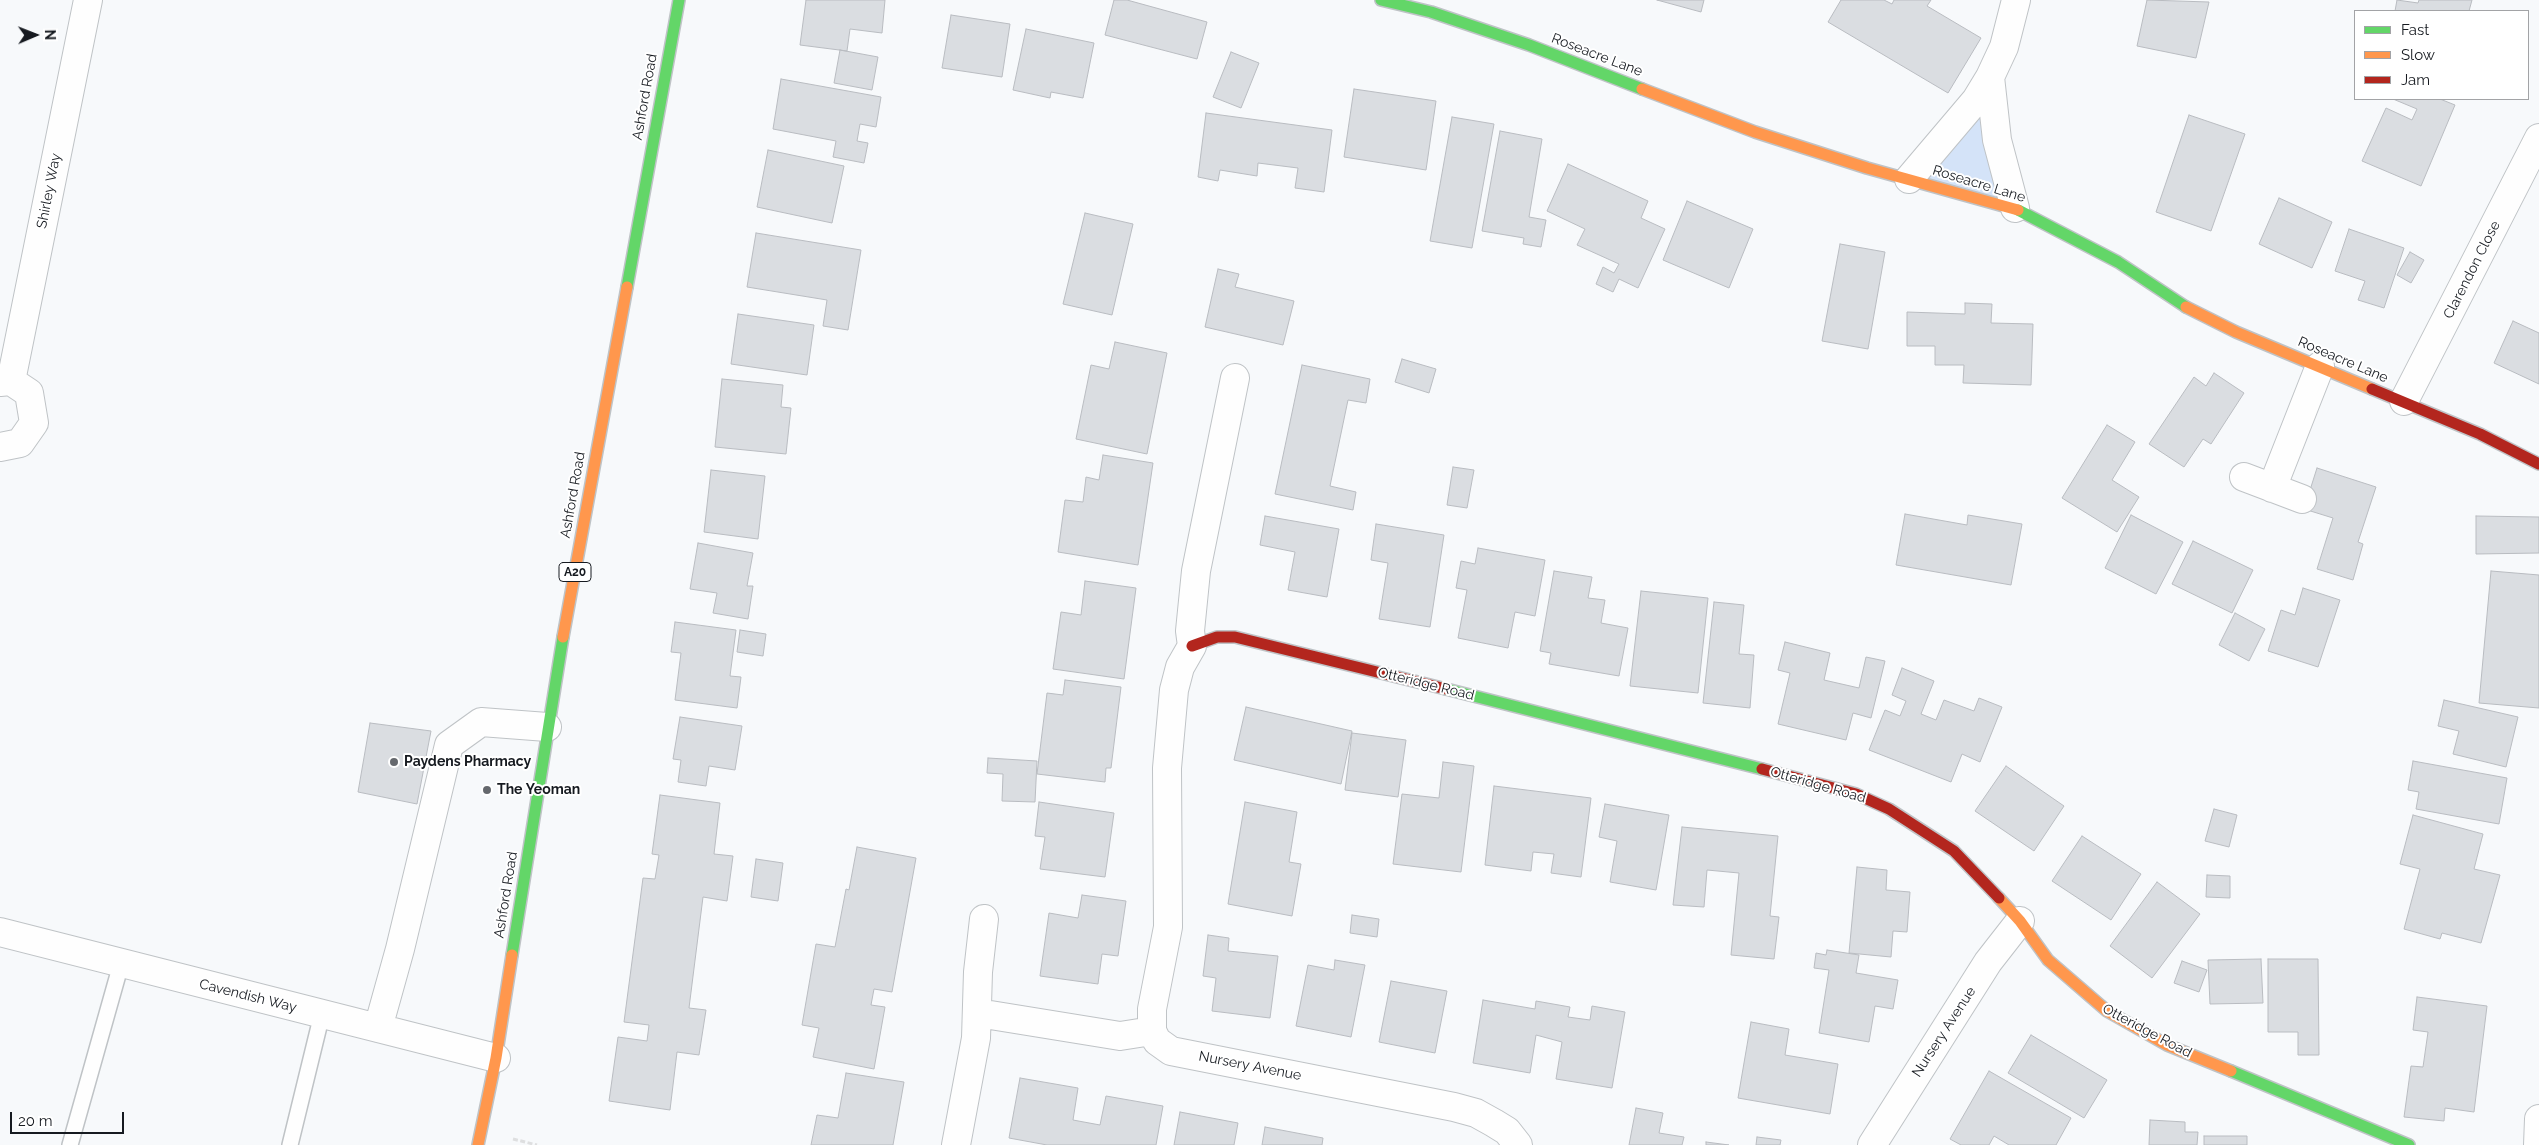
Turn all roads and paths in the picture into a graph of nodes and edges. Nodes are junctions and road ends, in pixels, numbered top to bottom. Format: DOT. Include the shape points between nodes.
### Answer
graph roads {
  1 [pos="88,0"];
  2 [pos="678,0"];
  3 [pos="1381,0"];
  4 [pos="2016,0"];
  5 [pos="1433,6"];
  6 [pos="1990,77"];
  7 [pos="2539,138"];
  8 [pos="1909,179"];
  9 [pos="2016,208"];
  10 [pos="2320,366"];
  11 [pos="1235,378"];
  12 [pos="6,381"];
  13 [pos="2404,401"];
  14 [pos="0,446"];
  15 [pos="2539,464"];
  16 [pos="2244,477"];
  17 [pos="2272,488"];
  18 [pos="2302,499"];
  19 [pos="1192,646"];
  20 [pos="547,727"];
  21 [pos="984,919"];
  22 [pos="2020,921"];
  23 [pos="0,932"];
  24 [pos="121,964"];
  25 [pos="978,1013"];
  26 [pos="322,1014"];
  27 [pos="378,1028"];
  28 [pos="1152,1031"];
  29 [pos="496,1058"];
  30 [pos="2539,1119"];
  31 [pos="70,1145"];
  32 [pos="290,1145"];
  33 [pos="478,1145"];
  34 [pos="956,1145"];
  35 [pos="1518,1145"];
  36 [pos="1872,1145"];
  37 [pos="2409,1145"];
  38 [pos="2538,1145"];
  1 -- 12 [label="street, Shirley Way"];
  2 -- 20 [label="street, Ashford Road / A20"];
  3 -- 5 [label="street, Roseacre Lane"];
  4 -- 6 [label="street" via="2004,47"];
  5 -- 8 [label="street, Roseacre Lane" via="1756,132"];
  6 -- 8 [label="street" via="1976,100"];
  6 -- 9 [label="street" via="1996,140"];
  7 -- 13 [label="street, Clarendon Close"];
  8 -- 9 [label="street, Roseacre Lane"];
  9 -- 10 [label="street, Roseacre Lane" via="2118,262 2174,301 2236,332"];
  10 -- 13 [label="street, Roseacre Lane"];
  10 -- 17 [label="street"];
  11 -- 19 [label="street" via="1196,571 1190,631"];
  12 -- 14 [label="street, Shirley Way" via="29,394 34,423 20,443"];
  13 -- 15 [label="street, Roseacre Lane"];
  16 -- 17 [label="street"];
  17 -- 18 [label="street"];
  19 -- 22 [label="street, Otteridge Road" via="1217,637 1235,637 1619,731 1856,794 1889,808 1954,851"];
  19 -- 28 [label="street" via="1180,667 1174,690 1167,768 1168,927 1152,1010"];
  20 -- 27 [label="street" via="481,722 449,745"];
  20 -- 29 [label="street, Ashford Road / A20"];
  21 -- 25 [label="street" via="978,972"];
  22 -- 36 [label="street, Nursery Avenue" via="1988,962"];
  22 -- 37 [label="street, Otteridge Road" via="2048,960 2107,1011 2167,1045"];
  23 -- 24 [label="street, Cavendish Way"];
  24 -- 26 [label="street, Cavendish Way"];
  24 -- 31 [label="lane"];
  25 -- 28 [label="street" via="1120,1036"];
  25 -- 34 [label="street" via="972,1065"];
  26 -- 27 [label="street, Cavendish Way"];
  26 -- 32 [label="lane"];
  27 -- 29 [label="street, Cavendish Way"];
  28 -- 35 [label="street, Nursery Avenue" via="1156,1041 1171,1051 1454,1106 1494,1123 1507,1131"];
  29 -- 33 [label="street, Ashford Road / A20"];
  30 -- 38 [label="street"];
}
